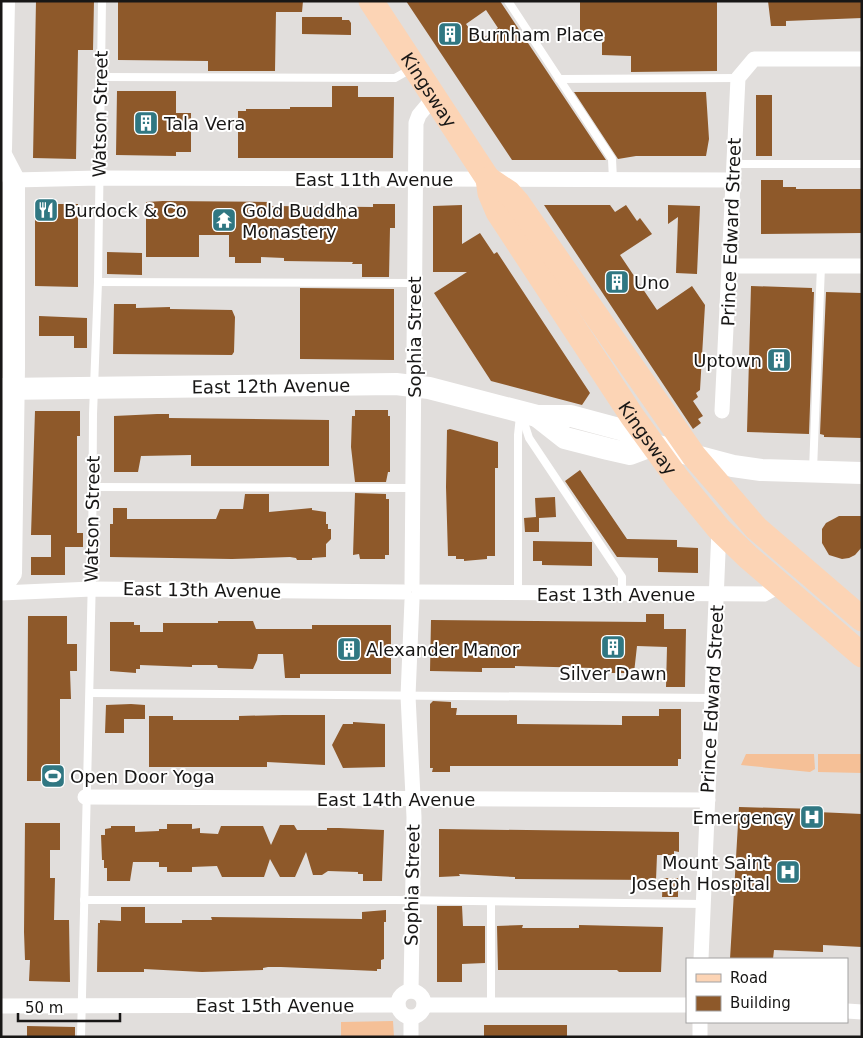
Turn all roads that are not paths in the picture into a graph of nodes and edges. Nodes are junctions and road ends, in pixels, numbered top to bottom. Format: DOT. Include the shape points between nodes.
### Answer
graph roads {
  1 [pos="4,1"];
  2 [pos="102,1"];
  3 [pos="371,1"];
  4 [pos="508,1"];
  5 [pos="862,59"];
  6 [pos="415,67"];
  7 [pos="101,77"];
  8 [pos="738,78"];
  9 [pos="559,79"];
  10 [pos="435,96"];
  11 [pos="1,149"];
  12 [pos="1,155"];
  13 [pos="734,164"];
  14 [pos="862,164"];
  15 [pos="99,178"];
  16 [pos="414,178"];
  17 [pos="488,179"];
  18 [pos="14,180"];
  19 [pos="614,180"];
  20 [pos="734,180"];
  21 [pos="730,266"];
  22 [pos="821,266"];
  23 [pos="862,266"];
  24 [pos="98,282"];
  25 [pos="414,283"];
  26 [pos="414,386"];
  27 [pos="95,388"];
  28 [pos="7,389"];
  29 [pos="722,410"];
  30 [pos="529,414"];
  31 [pos="654,446"];
  32 [pos="694,456"];
  33 [pos="813,472"];
  34 [pos="862,473"];
  35 [pos="93,487"];
  36 [pos="413,488"];
  37 [pos="719,529"];
  38 [pos="781,585"];
  39 [pos="1,587"];
  40 [pos="92,589"];
  41 [pos="412,592"];
  42 [pos="1,593"];
  43 [pos="518,593"];
  44 [pos="622,593"];
  45 [pos="717,594"];
  46 [pos="862,620"];
  47 [pos="862,655"];
  48 [pos="90,693"];
  49 [pos="408,696"];
  50 [pos="712,698"];
  51 [pos="85,797"];
  52 [pos="413,799"];
  53 [pos="708,800"];
  54 [pos="84,900"];
  55 [pos="411,901"];
  56 [pos="491,902"];
  57 [pos="704,904"];
  58 [pos="701,958"];
  59 [pos="411,991"];
  60 [pos="82,1005"];
  61 [pos="398,1005"];
  62 [pos="424,1005"];
  63 [pos="491,1005"];
  64 [pos="686,1005"];
  65 [pos="1,1006"];
  66 [pos="848,1011"];
  67 [pos="862,1012"];
  68 [pos="411,1018"];
  69 [pos="700,1023"];
  70 [pos="81,1037"];
  71 [pos="411,1037"];
  72 [pos="700,1037"];
  1 -- 11 [label="street"];
  2 -- 7 [label="lane, Watson Street"];
  3 -- 6 [label="main road, Kingsway"];
  4 -- 9 [label="lane"];
  5 -- 8 [label="street" via="754,59"];
  6 -- 7 [label="lane" via="395,78"];
  6 -- 10 [label="main road, Kingsway"];
  7 -- 15 [label="lane, Watson Street"];
  8 -- 9 [label="lane"];
  8 -- 13 [label="street, Prince Edward Street"];
  9 -- 19 [label="lane" via="612,159"];
  10 -- 16 [label="street, Sophia Street" via="416,122"];
  10 -- 17 [label="main road, Kingsway"];
  12 -- 18 [label="street"];
  13 -- 14 [label="lane"];
  13 -- 20 [label="street, Prince Edward Street"];
  15 -- 16 [label="street, East 11th Avenue"];
  15 -- 18 [label="street, East 11th Avenue"];
  15 -- 24 [label="lane, Watson Street"];
  16 -- 17 [label="street, East 11th Avenue"];
  16 -- 25 [label="street, Sophia Street"];
  17 -- 19 [label="street, East 11th Avenue"];
  17 -- 31 [label="main road, Kingsway" via="498,212"];
  17 -- 32 [label="main road, Kingsway" via="517,202"];
  18 -- 28 [label="street"];
  19 -- 20 [label="street, East 11th Avenue"];
  20 -- 21 [label="street, Prince Edward Street"];
  21 -- 22 [label="street"];
  21 -- 29 [label="street, Prince Edward Street"];
  22 -- 23 [label="street"];
  22 -- 33 [label="lane"];
  24 -- 25 [label="lane"];
  24 -- 27 [label="lane, Watson Street"];
  25 -- 26 [label="street, Sophia Street"];
  26 -- 27 [label="street, East 12th Avenue" via="350,383"];
  26 -- 30 [label="street, East 12th Avenue"];
  26 -- 36 [label="street, Sophia Street"];
  27 -- 28 [label="street, East 12th Avenue"];
  27 -- 35 [label="lane, Watson Street"];
  28 -- 39 [label="street" via="10,573"];
  30 -- 31 [label="street, East 12th Avenue" via="565,438 630,454"];
  30 -- 43 [label="lane" via="518,435"];
  30 -- 44 [label="lane" via="529,438 622,577"];
  31 -- 32 [label="street"];
  31 -- 37 [label="main road, Kingsway"];
  32 -- 33 [label="street" via="761,470"];
  32 -- 46 [label="main road, Kingsway" via="756,528"];
  33 -- 34 [label="street"];
  35 -- 36 [label="lane"];
  35 -- 40 [label="lane, Watson Street"];
  36 -- 41 [label="street, Sophia Street"];
  37 -- 38 [label="main road, Kingsway"];
  37 -- 45 [label="street, Prince Edward Street"];
  38 -- 45 [label="street, East 13th Avenue" via="764,594"];
  38 -- 47 [label="main road, Kingsway"];
  40 -- 41 [label="street, East 13th Avenue"];
  40 -- 42 [label="street, East 13th Avenue"];
  40 -- 48 [label="lane, Watson Street"];
  41 -- 43 [label="street, East 13th Avenue"];
  41 -- 49 [label="street, Sophia Street"];
  43 -- 44 [label="street, East 13th Avenue"];
  44 -- 45 [label="street, East 13th Avenue"];
  45 -- 50 [label="street, Prince Edward Street"];
  48 -- 49 [label="lane"];
  48 -- 51 [label="lane, Watson Street"];
  49 -- 50 [label="lane"];
  49 -- 52 [label="street, Sophia Street"];
  50 -- 53 [label="street, Prince Edward Street"];
  51 -- 52 [label="street, East 14th Avenue"];
  51 -- 54 [label="lane, Watson Street"];
  52 -- 53 [label="street, East 14th Avenue"];
  52 -- 55 [label="street, Sophia Street"];
  53 -- 57 [label="street, Prince Edward Street"];
  54 -- 55 [label="lane"];
  54 -- 60 [label="lane, Watson Street"];
  55 -- 56 [label="lane"];
  55 -- 59 [label="street, Sophia Street"];
  56 -- 57 [label="lane"];
  56 -- 63 [label="lane"];
  57 -- 58 [label="street, Prince Edward Street"];
  59 -- 61 [label="street" via="403,994"];
  59 -- 62 [label="street" via="419,994"];
  60 -- 61 [label="street, East 15th Avenue"];
  60 -- 65 [label="street, East 15th Avenue"];
  60 -- 70 [label="lane, Watson Street"];
  61 -- 68 [label="street" via="401,1012"];
  62 -- 63 [label="street"];
  62 -- 68 [label="street" via="419,1015"];
  63 -- 64 [label="street"];
  66 -- 67 [label="street"];
  68 -- 71 [label="street"];
  69 -- 72 [label="street"];
}
